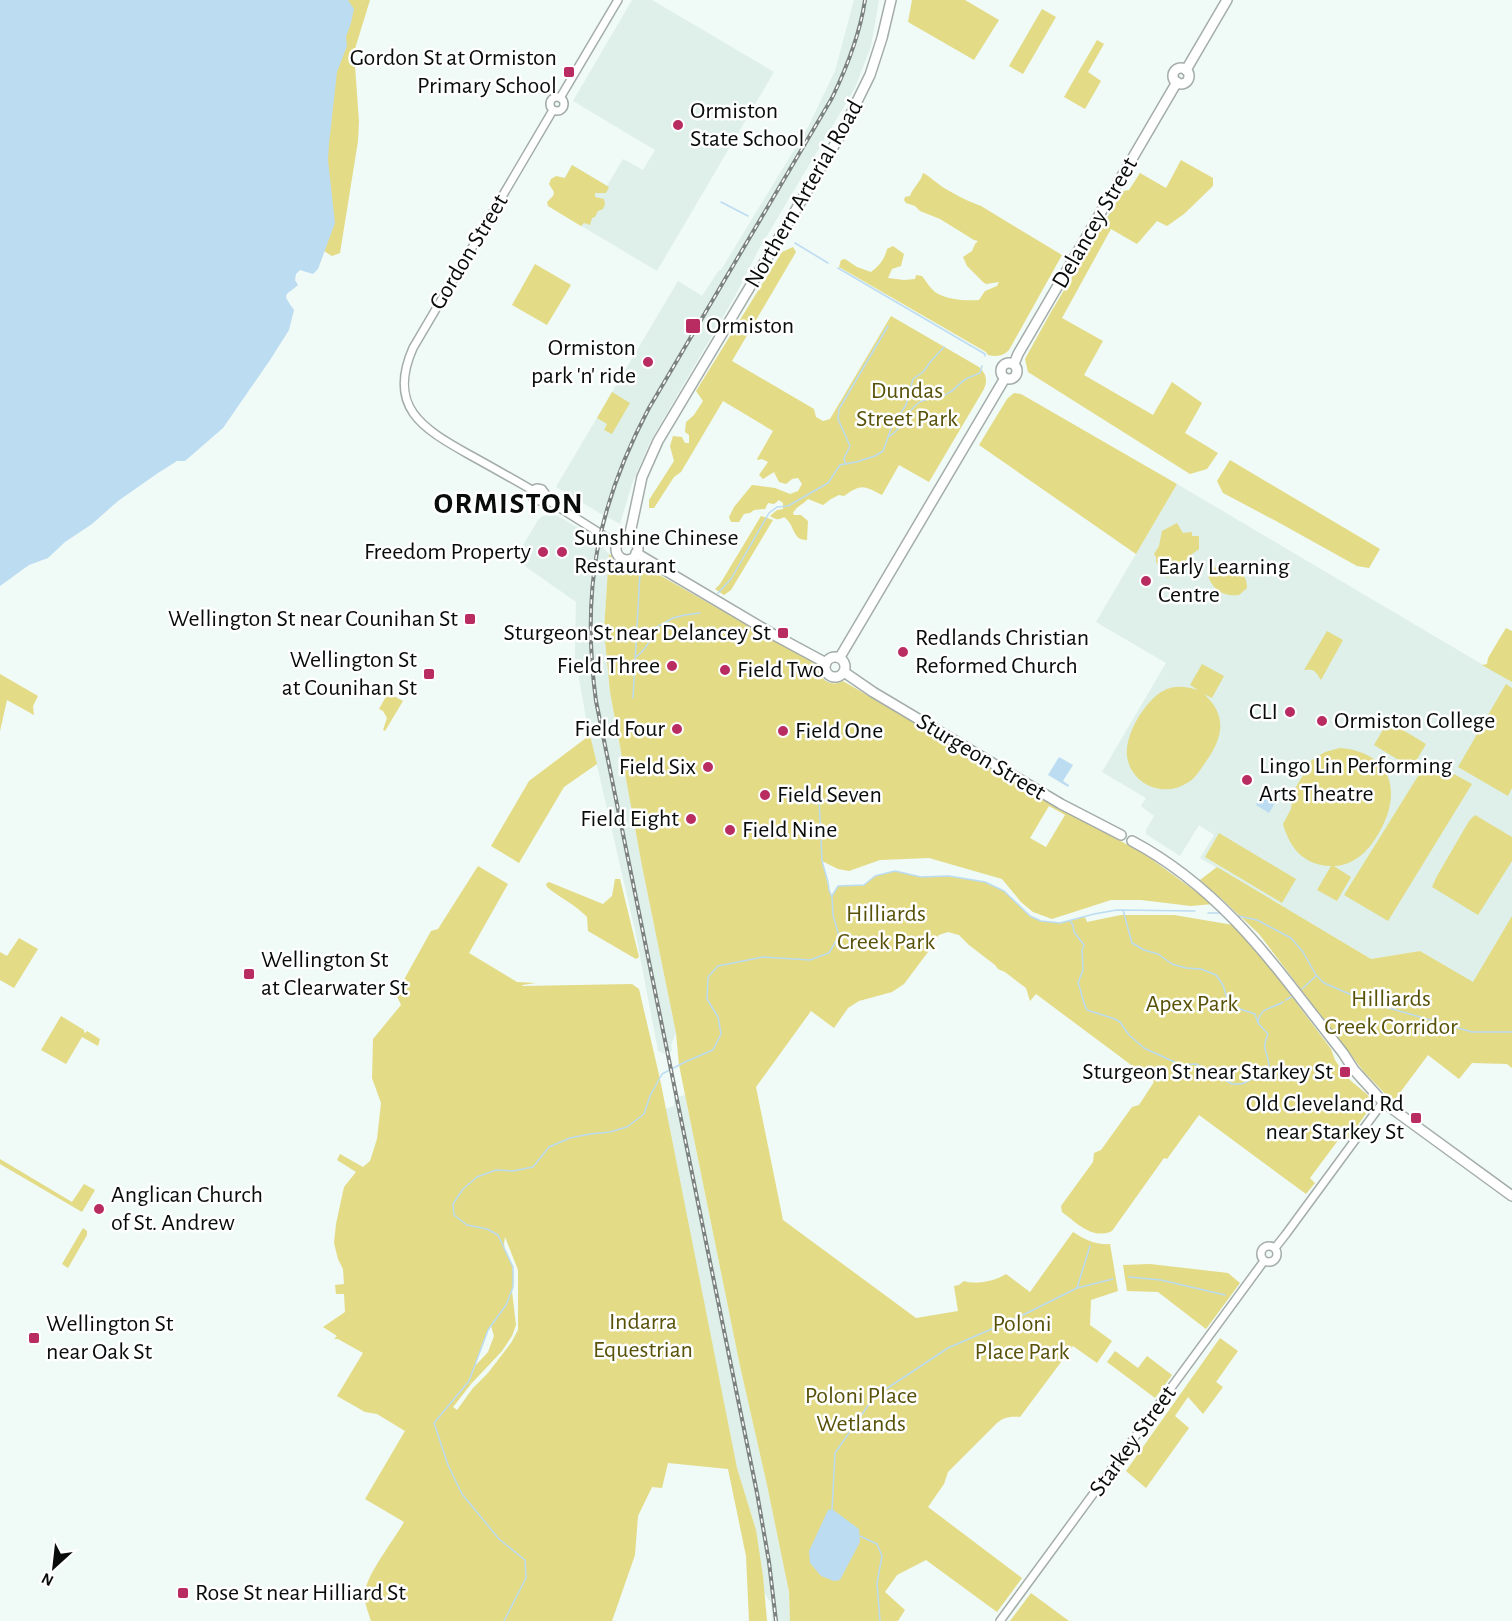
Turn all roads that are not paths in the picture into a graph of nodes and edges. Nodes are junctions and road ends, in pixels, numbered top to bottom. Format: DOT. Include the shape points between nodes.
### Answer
graph roads {
  1 [pos="618,0"];
  2 [pos="1227,0"];
  3 [pos="891,2"];
  4 [pos="629,538"];
  5 [pos="617,544"];
  6 [pos="636,553"];
  7 [pos="840,657"];
  8 [pos="826,663"];
  9 [pos="844,672"];
  10 [pos="1383,1102"];
  11 [pos="1512,1196"];
  12 [pos="1275,1248"];
  13 [pos="1264,1261"];
  14 [pos="1000,1621"];
  1 -- 5 [label="street, Gordon Street" via="560,98 563,108 553,110 413,348 405,375 412,412 432,433 532,490 542,489 544,498"];
  2 -- 7 [label="main road, Delancey Street" via="1186,70 1175,71 1177,82 1018,354 1015,376 1005,378"];
  3 -- 4 [label="main road, Northern Arterial Road" via="870,75 841,134 658,441 642,477"];
  4 -- 5 [label="main road"];
  4 -- 6 [label="main road" via="636,544"];
  5 -- 6 [label="main road" via="616,552 622,558 630,559"];
  6 -- 8 [label="main road"];
  7 -- 8 [label="main road" via="831,657"];
  7 -- 9 [label="main road" via="846,666"];
  8 -- 9 [label="main road" via="826,672 831,676 838,677"];
  9 -- 10 [label="main road, Sturgeon Street" via="1061,804 1122,835 1130,832 1132,841 1171,864 1245,929"];
  10 -- 11 [label="main road"];
  10 -- 12 [label="street"];
  12 -- 13 [label="street" via="1275,1260"];
  12 -- 13 [label="street" via="1269,1245 1262,1249"];
  13 -- 14 [label="street, Starkey Street"];
}
